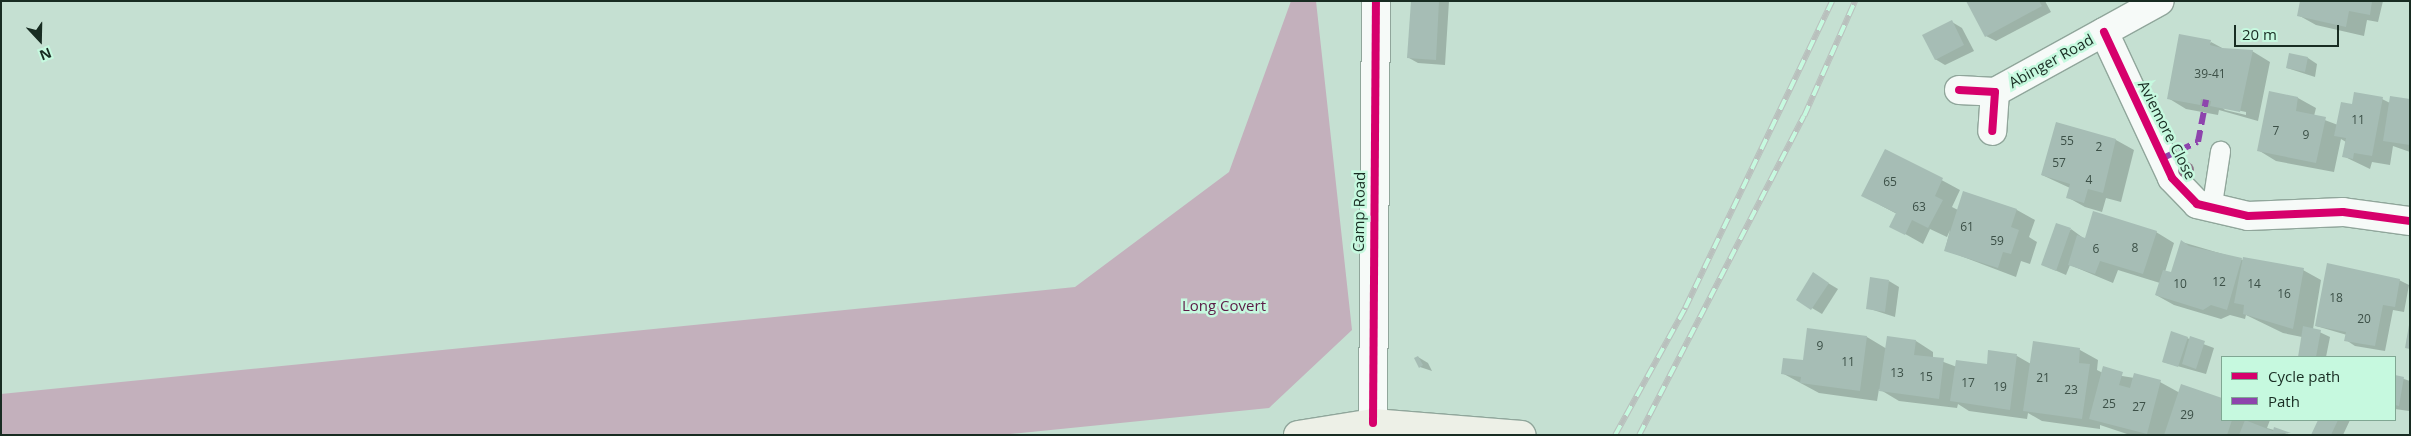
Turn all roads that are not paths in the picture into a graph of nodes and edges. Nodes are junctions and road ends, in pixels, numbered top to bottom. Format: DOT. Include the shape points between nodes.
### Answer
graph roads {
  1 [pos="1376,1"];
  2 [pos="2160,1"];
  3 [pos="2104,32"];
  4 [pos="1959,90"];
  5 [pos="1995,92"];
  6 [pos="1992,131"];
  7 [pos="2220,151"];
  8 [pos="2211,210"];
  9 [pos="2410,221"];
  10 [pos="1373,423"];
  11 [pos="1298,435"];
  12 [pos="1522,435"];
  1 -- 10 [label="street, Camp Road"];
  2 -- 3 [label="street, Abinger Road"];
  3 -- 5 [label="street, Abinger Road"];
  3 -- 8 [label="street, Aviemore Close" via="2172,178 2185,195"];
  4 -- 5 [label="street, Abinger Road"];
  5 -- 6 [label="street, Abinger Road"];
  7 -- 8 [label="lane"];
  8 -- 9 [label="street, Aviemore Close" via="2248,216 2343,212"];
  10 -- 11 [label="street"];
  10 -- 12 [label="street"];
}
